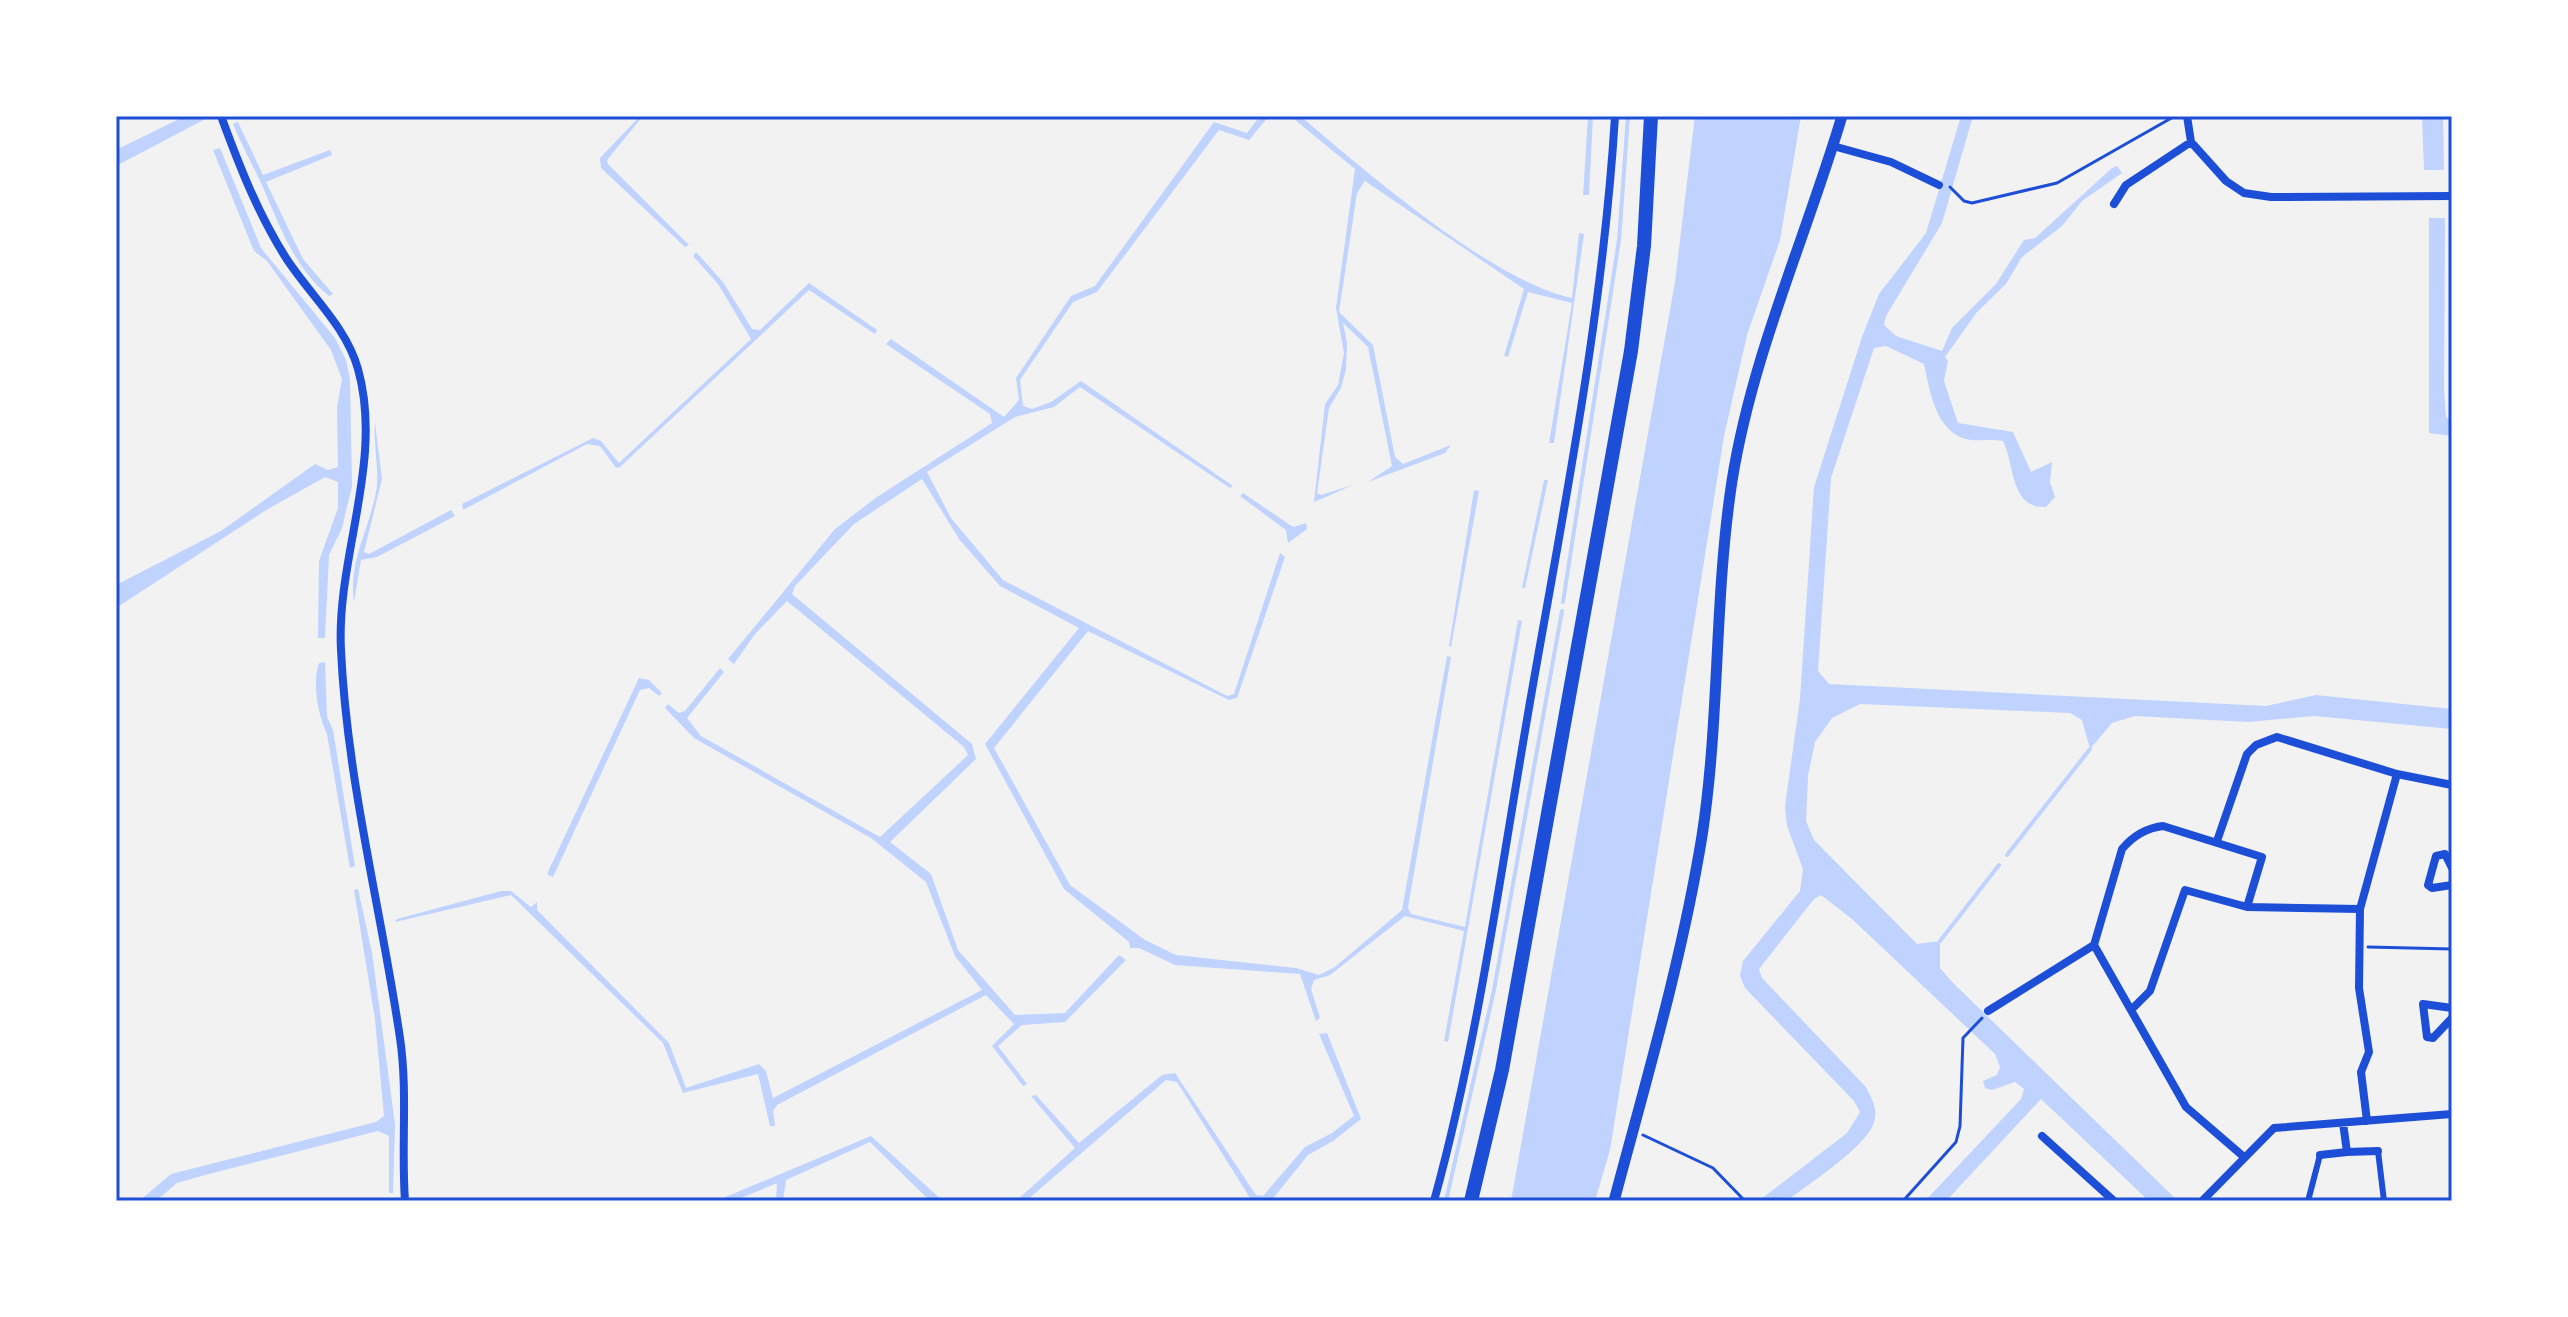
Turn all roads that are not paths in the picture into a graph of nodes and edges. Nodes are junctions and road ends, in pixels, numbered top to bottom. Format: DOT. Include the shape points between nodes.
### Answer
graph roads {
  1 [pos="221,116"];
  2 [pos="1615,116"];
  3 [pos="1651,116"];
  4 [pos="1842,116"];
  5 [pos="2187,116"];
  6 [pos="2191,142"];
  7 [pos="1833,146"];
  8 [pos="1939,185"];
  9 [pos="2452,196"];
  10 [pos="2114,204"];
  11 [pos="2397,774"];
  12 [pos="2452,785"];
  13 [pos="2217,841"];
  14 [pos="2452,868"];
  15 [pos="2452,885"];
  16 [pos="2247,907"];
  17 [pos="2360,909"];
  18 [pos="2094,945"];
  19 [pos="2452,1008"];
  20 [pos="2131,1010"];
  21 [pos="1988,1011"];
  22 [pos="2452,1018"];
  23 [pos="2452,1114"];
  24 [pos="2367,1121"];
  25 [pos="2343,1123"];
  26 [pos="2042,1136"];
  27 [pos="2378,1151"];
  28 [pos="2347,1152"];
  29 [pos="2320,1155"];
  30 [pos="2244,1157"];
  31 [pos="2204,1199"];
  32 [pos="405,1201"];
  33 [pos="1434,1201"];
  34 [pos="1471,1201"];
  35 [pos="1614,1201"];
  36 [pos="2114,1201"];
  37 [pos="2308,1201"];
  38 [pos="2384,1201"];
  1 -- 32 [label="street" via="265,220 288,261 344,335 361,385 362,484 343,584 341,649 353,770 400,1039"];
  2 -- 33 [label="street" via="1609,216 1573,469 1484,970"];
  3 -- 34 [label="main road" via="1644,246 1631,351 1502,1070"];
  4 -- 7 [label="street"];
  5 -- 6 [label="street"];
  6 -- 9 [label="street" via="2244,193"];
  6 -- 10 [label="street" via="2126,185"];
  7 -- 8 [label="street" via="1891,162"];
  7 -- 35 [label="street" via="1747,406 1722,567 1701,837 1660,1028"];
  11 -- 12 [label="street"];
  11 -- 13 [label="street" via="2277,737 2266,741 2247,754"];
  11 -- 17 [label="street"];
  13 -- 16 [label="street" via="2262,857"];
  13 -- 18 [label="street" via="2163,826 2130,839 2122,849"];
  14 -- 15 [label="street" via="2445,854 2436,856 2428,885"];
  16 -- 17 [label="street"];
  16 -- 20 [label="street" via="2185,890 2150,991"];
  17 -- 24 [label="street" via="2359,988 2369,1052 2361,1072"];
  18 -- 20 [label="street"];
  18 -- 21 [label="street"];
  19 -- 22 [label="street" via="2423,1004 2420,1010 2427,1037 2433,1038"];
  20 -- 30 [label="street" via="2186,1107"];
  23 -- 24 [label="street"];
  24 -- 25 [label="street"];
  25 -- 28 [label="street"];
  25 -- 30 [label="street" via="2274,1128"];
  26 -- 36 [label="street"];
  27 -- 28 [label="street"];
  27 -- 38 [label="street"];
  28 -- 29 [label="street"];
  29 -- 37 [label="street"];
  30 -- 31 [label="street"];
}
